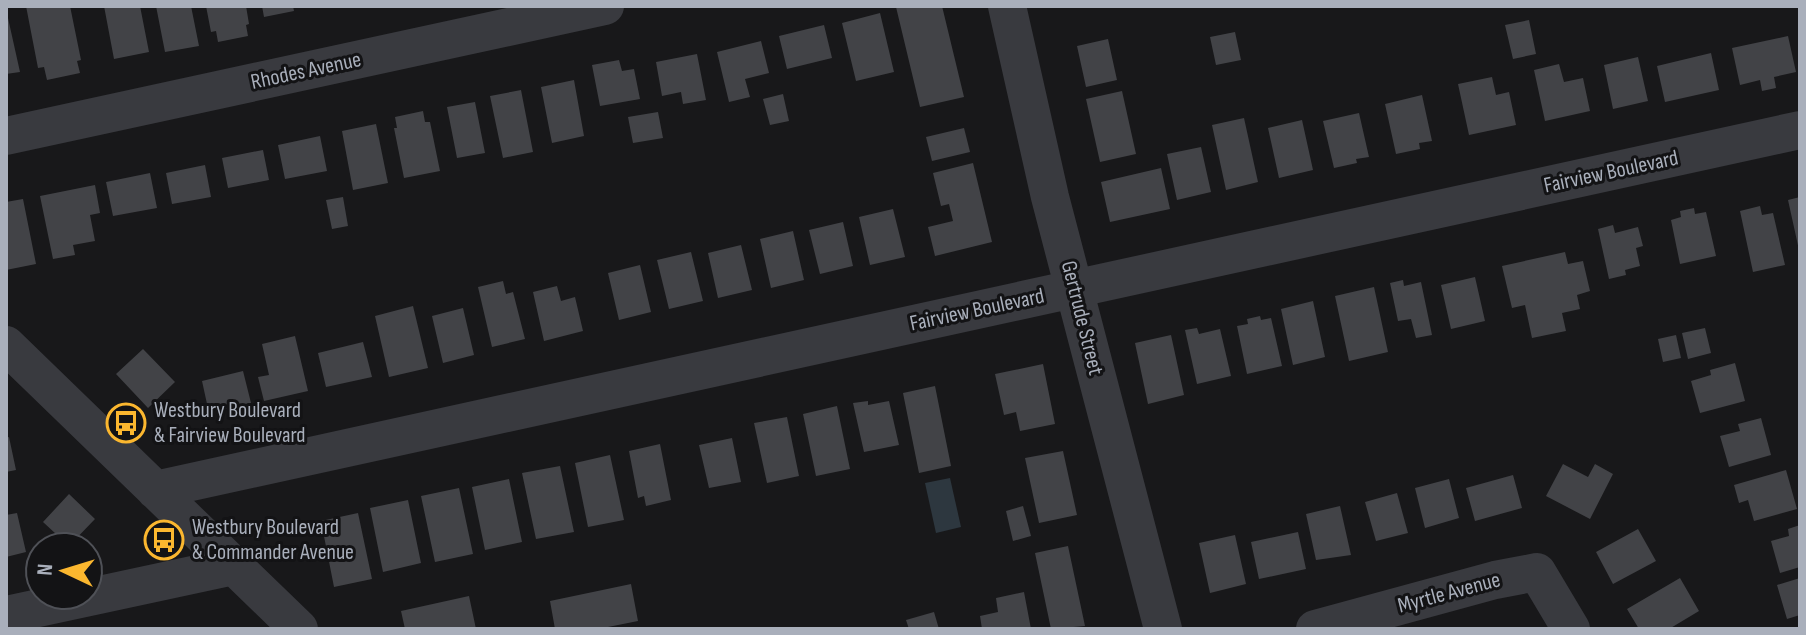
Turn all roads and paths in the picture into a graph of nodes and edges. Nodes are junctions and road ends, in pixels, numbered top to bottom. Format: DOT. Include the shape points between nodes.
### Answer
graph roads {
  1 [pos="605,6"];
  2 [pos="1007,6"];
  3 [pos="1800,130"];
  4 [pos="6,136"];
  5 [pos="1074,288"];
  6 [pos="6,345"];
  7 [pos="155,490"];
  8 [pos="234,566"];
  9 [pos="30,617"];
  10 [pos="299,629"];
  11 [pos="1163,629"];
  12 [pos="1315,629"];
  13 [pos="1571,629"];
  1 -- 4 [label="street, Rhodes Avenue"];
  2 -- 5 [label="street, Gertrude Street"];
  3 -- 5 [label="street, Fairview Boulevard"];
  5 -- 7 [label="street, Fairview Boulevard"];
  5 -- 11 [label="street, Gertrude Street"];
  6 -- 7 [label="street"];
  7 -- 8 [label="street"];
  8 -- 9 [label="street"];
  8 -- 10 [label="street"];
  12 -- 13 [label="street, Myrtle Avenue" via="1537,572"];
}
